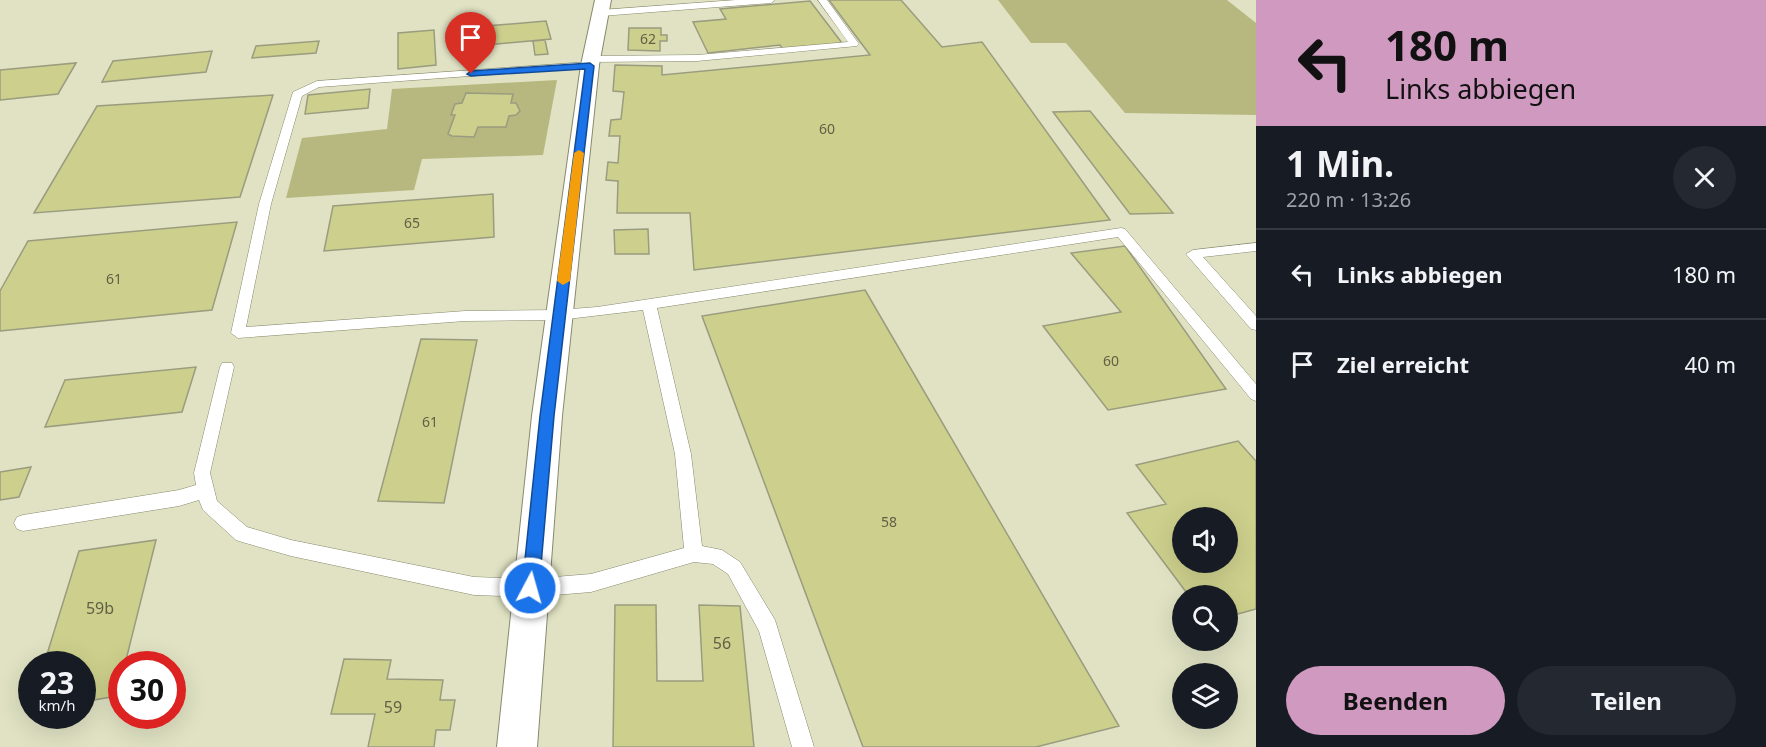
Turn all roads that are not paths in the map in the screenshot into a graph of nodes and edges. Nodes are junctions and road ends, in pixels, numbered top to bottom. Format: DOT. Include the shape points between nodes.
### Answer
graph roads {
  1 [pos="771,0"];
  2 [pos="822,0"];
  3 [pos="602,7"];
  4 [pos="590,62"];
  5 [pos="1256,247"];
  6 [pos="649,304"];
  7 [pos="559,315"];
  8 [pos="1256,325"];
  9 [pos="227,367"];
  10 [pos="1256,395"];
  11 [pos="206,489"];
  12 [pos="23,522"];
  13 [pos="694,554"];
  14 [pos="530,588"];
  15 [pos="517,747"];
  16 [pos="803,747"];
  1 -- 3 [label="lane"];
  2 -- 4 [label="lane" via="854,44 697,58"];
  3 -- 4 [label="street"];
  4 -- 7 [label="street"];
  4 -- 7 [label="lane" via="317,84 297,94 265,204 238,333 465,316"];
  5 -- 8 [label="lane" via="1193,254"];
  6 -- 7 [label="lane"];
  6 -- 10 [label="lane" via="1121,232"];
  6 -- 13 [label="lane" via="683,454"];
  7 -- 14 [label="street"];
  9 -- 11 [label="lane" via="202,473"];
  11 -- 12 [label="lane" via="179,498"];
  11 -- 14 [label="lane" via="209,505 242,534 474,586"];
  13 -- 14 [label="lane" via="591,583"];
  13 -- 16 [label="lane" via="716,556 734,568 768,627"];
  14 -- 15 [label="street"];
}
